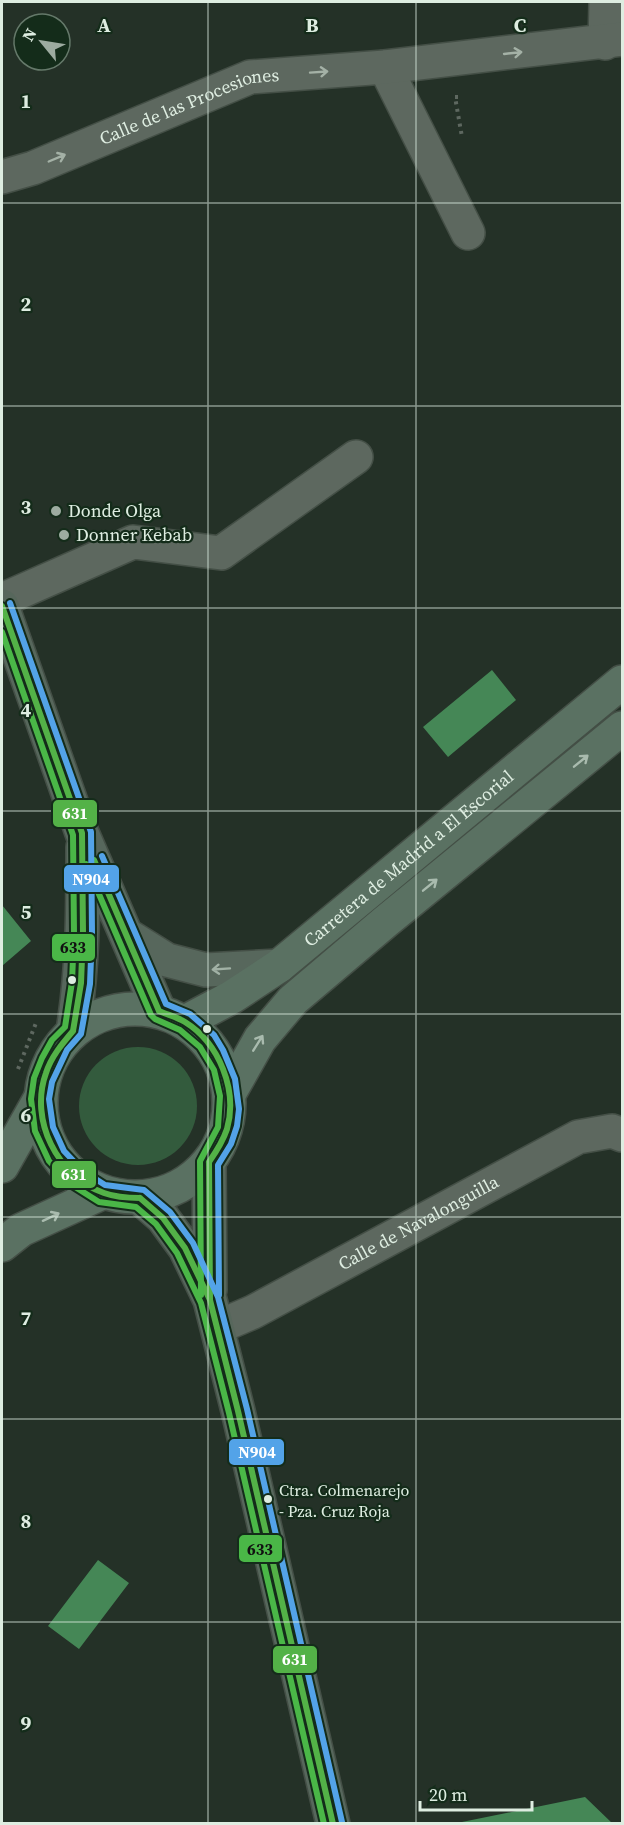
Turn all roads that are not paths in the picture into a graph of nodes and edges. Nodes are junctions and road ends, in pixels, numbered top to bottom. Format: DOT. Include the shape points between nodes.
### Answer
graph roads {
  1 [pos="606,2"];
  2 [pos="614,41"];
  3 [pos="385,67"];
  4 [pos="2,177"];
  5 [pos="468,233"];
  6 [pos="356,457"];
  7 [pos="2,600"];
  8 [pos="2,606"];
  9 [pos="622,682"];
  10 [pos="622,728"];
  11 [pos="82,833"];
  12 [pos="127,935"];
  13 [pos="279,966"];
  14 [pos="172,1017"];
  15 [pos="73,1031"];
  16 [pos="229,1094"];
  17 [pos="40,1100"];
  18 [pos="622,1135"];
  19 [pos="209,1162"];
  20 [pos="2,1166"];
  21 [pos="102,1193"];
  22 [pos="140,1198"];
  23 [pos="2,1245"];
  24 [pos="214,1314"];
  25 [pos="333,1824"];
  1 -- 2 [label="street"];
  3 -- 2 [label="street, Calle de las Procesiones, one-way"];
  4 -- 3 [label="street, Calle de las Procesiones, one-way" via="33,168 250,77"];
  3 -- 5 [label="street"];
  6 -- 7 [label="street" via="221,553 133,542"];
  8 -- 11 [label="main road"];
  9 -- 13 [label="highway, Carretera de Madrid a El Escorial"];
  16 -- 10 [label="highway, Carretera de Madrid a El Escorial, one-way" via="260,1039 293,1000"];
  11 -- 12 [label="main road"];
  11 -- 15 [label="main road" via="81,983"];
  13 -- 12 [label="main road, one-way" via="206,970 167,960"];
  12 -- 14 [label="main road"];
  13 -- 14 [label="highway, Carretera de Madrid a El Escorial" via="232,997"];
  14 -- 15 [label="highway" via="137,1008 114,1011"];
  14 -- 16 [label="highway" via="205,1039 220,1060"];
  15 -- 17 [label="highway" via="50,1062"];
  16 -- 19 [label="highway" via="227,1126 221,1145"];
  17 -- 20 [label="highway"];
  17 -- 21 [label="highway" via="44,1129 56,1156 77,1178"];
  18 -- 24 [label="street, Calle de Navalonguilla" via="612,1131 578,1137 253,1312"];
  19 -- 22 [label="highway" via="190,1180 166,1193"];
  19 -- 24 [label="main road"];
  21 -- 22 [label="highway"];
  23 -- 21 [label="highway, one-way" via="21,1230"];
  22 -- 24 [label="main road" via="163,1218 185,1248"];
  24 -- 25 [label="main road"];
}
